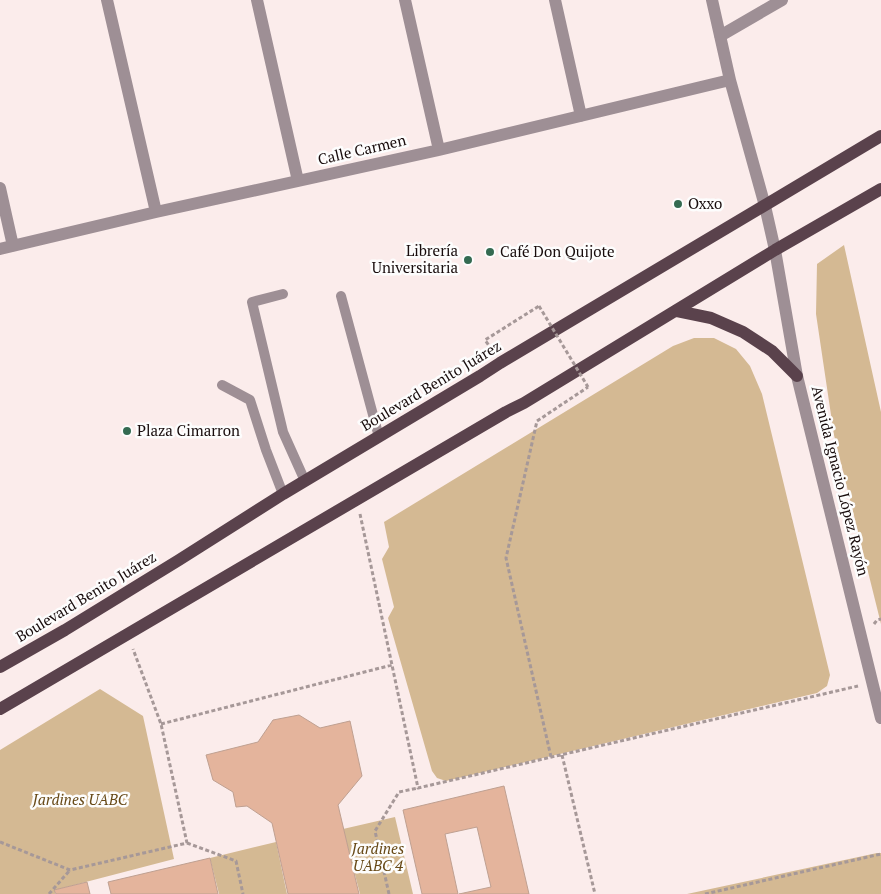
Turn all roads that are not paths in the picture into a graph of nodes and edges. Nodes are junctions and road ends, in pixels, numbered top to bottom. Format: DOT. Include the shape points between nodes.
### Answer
graph roads {
  1 [pos="107,0"];
  2 [pos="257,0"];
  3 [pos="405,0"];
  4 [pos="555,0"];
  5 [pos="712,0"];
  6 [pos="782,0"];
  7 [pos="720,36"];
  8 [pos="730,80"];
  9 [pos="581,116"];
  10 [pos="881,136"];
  11 [pos="439,150"];
  12 [pos="298,181"];
  13 [pos="0,188"];
  14 [pos="881,189"];
  15 [pos="765,206"];
  16 [pos="156,212"];
  17 [pos="13,246"];
  18 [pos="0,249"];
  19 [pos="776,250"];
  20 [pos="283,294"];
  21 [pos="341,296"];
  22 [pos="677,311"];
  23 [pos="797,376"];
  24 [pos="222,385"];
  25 [pos="379,437"];
  26 [pos="305,481"];
  27 [pos="283,494"];
  28 [pos="0,667"];
  29 [pos="0,709"];
  30 [pos="881,718"];
  1 -- 16 [label="street"];
  2 -- 12 [label="street"];
  3 -- 11 [label="street"];
  4 -- 9 [label="street"];
  5 -- 7 [label="street, Avenida Ignacio López Rayón"];
  6 -- 7 [label="street"];
  7 -- 8 [label="street, Avenida Ignacio López Rayón"];
  8 -- 9 [label="street, Calle Carmen"];
  8 -- 15 [label="street, Avenida Ignacio López Rayón"];
  9 -- 11 [label="street, Calle Carmen"];
  10 -- 15 [label="main road, Boulevard Benito Juárez"];
  11 -- 12 [label="street, Calle Carmen"];
  12 -- 16 [label="street, Calle Carmen"];
  13 -- 17 [label="street"];
  14 -- 19 [label="main road"];
  15 -- 19 [label="street, Avenida Ignacio López Rayón"];
  15 -- 25 [label="main road, Boulevard Benito Juárez"];
  16 -- 17 [label="street, Calle Carmen"];
  17 -- 18 [label="street, Calle Carmen"];
  19 -- 22 [label="main road"];
  19 -- 23 [label="street, Avenida Ignacio López Rayón"];
  20 -- 26 [label="lane" via="252,302 283,432"];
  21 -- 25 [label="lane"];
  22 -- 23 [label="main road" via="711,318 743,332 772,351"];
  22 -- 29 [label="main road" via="524,404"];
  23 -- 30 [label="street, Avenida Ignacio López Rayón"];
  24 -- 27 [label="lane" via="250,400"];
  25 -- 26 [label="main road, Boulevard Benito Juárez"];
  26 -- 27 [label="main road, Boulevard Benito Juárez"];
  27 -- 28 [label="main road, Boulevard Benito Juárez"];
}
